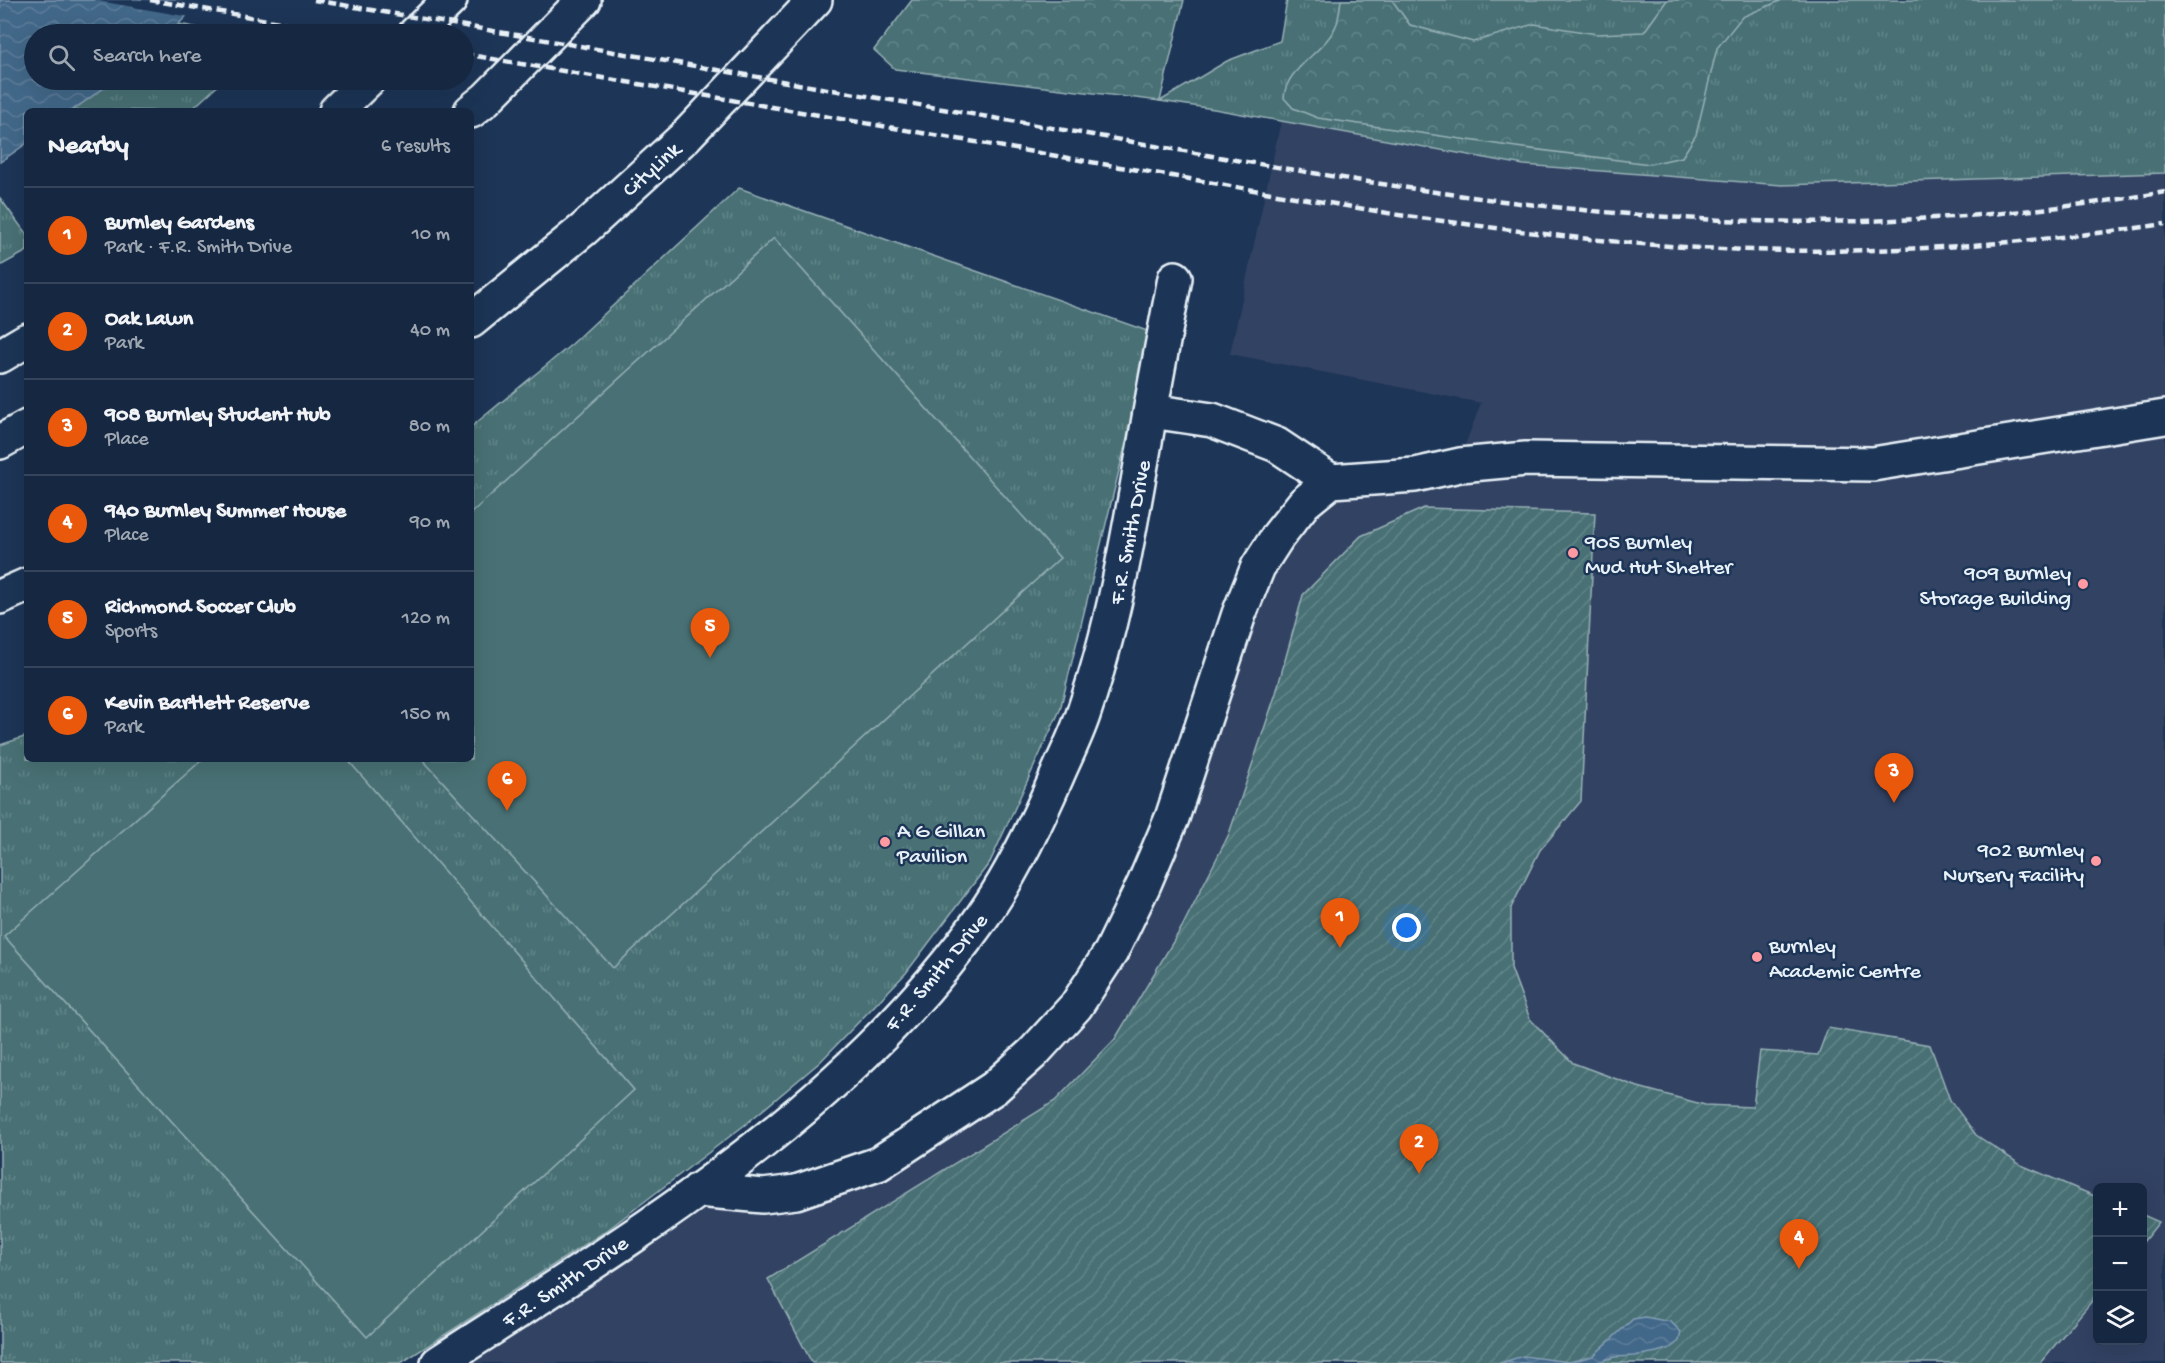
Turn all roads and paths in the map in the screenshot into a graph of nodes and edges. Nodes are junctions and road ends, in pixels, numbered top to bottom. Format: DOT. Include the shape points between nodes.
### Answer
graph roads {
  1 [pos="450,0"];
  2 [pos="584,0"];
  3 [pos="815,0"];
  4 [pos="425,24"];
  5 [pos="358,90"];
  6 [pos="339,108"];
  7 [pos="474,109"];
  8 [pos="1175,278"];
  9 [pos="474,319"];
  10 [pos="24,341"];
  11 [pos="0,356"];
  12 [pos="1151,411"];
  13 [pos="2165,417"];
  14 [pos="24,429"];
  15 [pos="0,442"];
  16 [pos="1331,481"];
  17 [pos="24,586"];
  18 [pos="0,597"];
  19 [pos="698,1190"];
  20 [pos="438,1363"];
  1 -- 4 [label="main road"];
  2 -- 7 [label="main road"];
  3 -- 9 [label="main road, CityLink" via="685,137 584,229"];
  5 -- 6 [label="main road"];
  8 -- 12 [label="main road, F.R. Smith Drive"];
  10 -- 11 [label="main road"];
  12 -- 16 [label="main road" via="1212,420 1276,445"];
  12 -- 19 [label="main road, F.R. Smith Drive" via="1109,631 1083,715 1040,814 990,904 951,959 853,1066"];
  13 -- 16 [label="main road" via="1873,464 1526,459 1460,465 1415,475"];
  14 -- 15 [label="main road"];
  16 -- 19 [label="main road" via="1304,503 1258,567 1172,818 1111,952 1076,1006 994,1088 878,1164 796,1192 763,1196"];
  17 -- 18 [label="main road"];
  19 -- 20 [label="main road, F.R. Smith Drive"];
}
